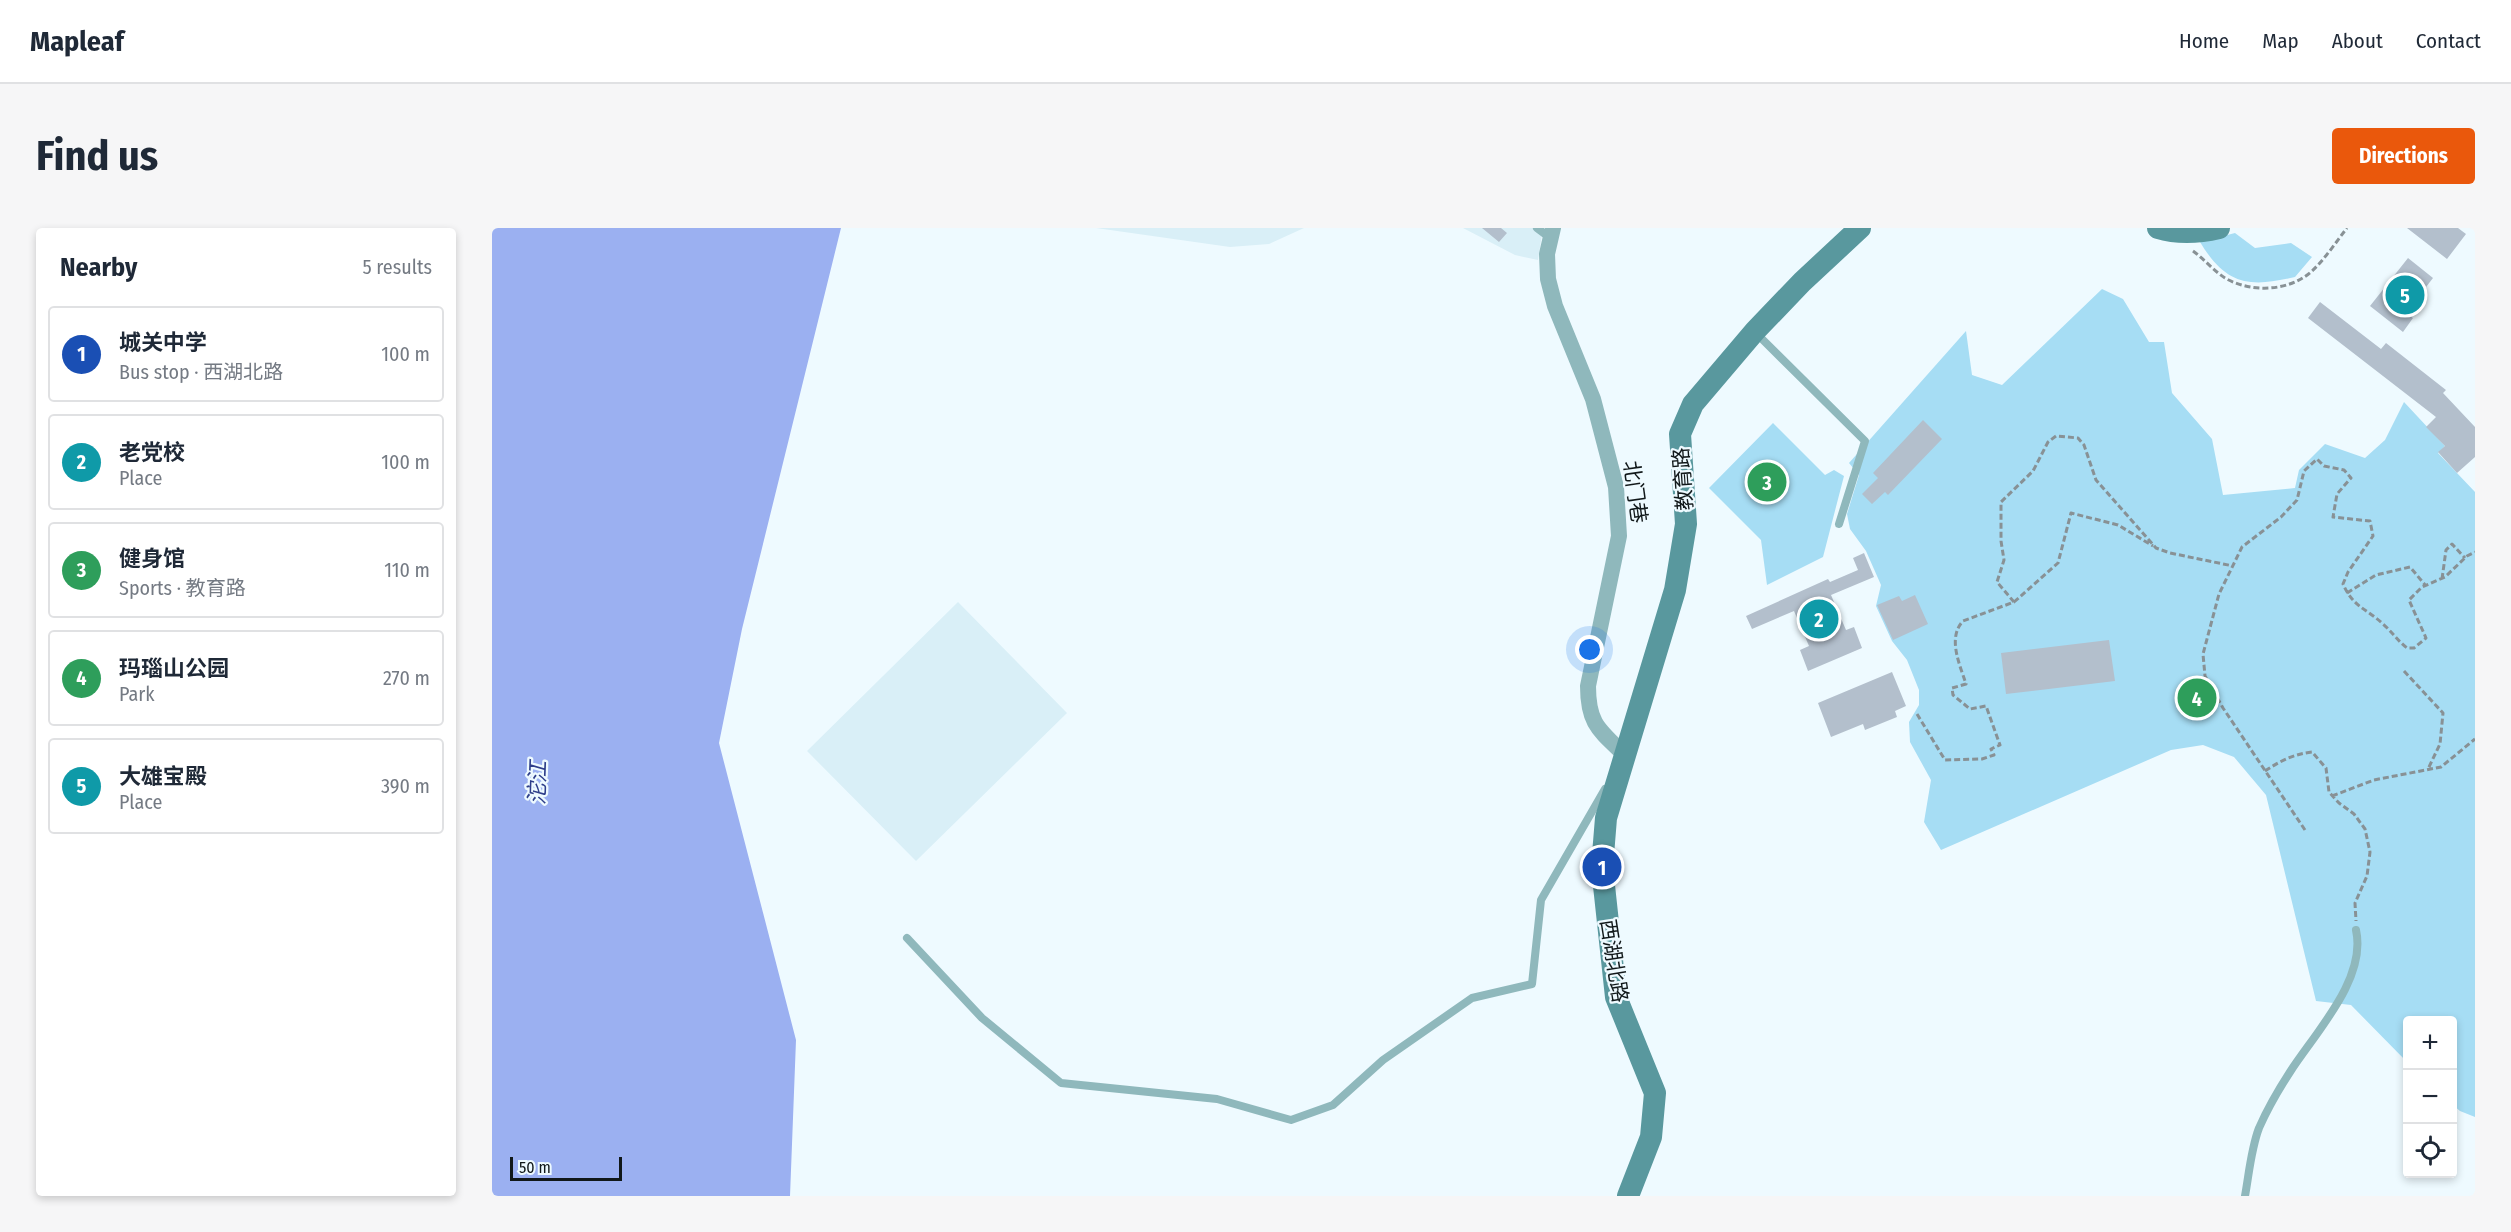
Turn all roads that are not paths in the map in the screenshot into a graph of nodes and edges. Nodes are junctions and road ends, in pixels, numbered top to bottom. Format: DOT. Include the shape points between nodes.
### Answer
graph roads {
  1 [pos="1860,228"];
  2 [pos="2158,228"];
  3 [pos="2219,228"];
  4 [pos="1547,231"];
  5 [pos="1755,331"];
  6 [pos="1839,524"];
  7 [pos="1625,755"];
  8 [pos="2356,930"];
  9 [pos="907,938"];
  10 [pos="1628,1196"];
  11 [pos="2245,1196"];
  1 -- 5 [label="street, 教育路"];
  2 -- 3 [label="street" via="2197,233"];
  4 -- 7 [label="street, 北门巷" via="1551,288 1593,399 1616,487 1618,537 1588,686 1588,708 1598,729"];
  5 -- 6 [label="lane" via="1865,441"];
  5 -- 7 [label="street, 教育路" via="1693,404 1680,434 1686,524 1675,590"];
  7 -- 9 [label="lane" via="1541,900 1532,984 1472,998 1383,1060 1333,1106 1291,1119 1217,1099 1061,1083 982,1018"];
  7 -- 10 [label="street, 西湖北路" via="1606,818 1602,867 1616,998 1655,1093 1651,1137"];
  8 -- 11 [label="lane" via="2358,952 2348,982 2326,1022 2289,1072 2259,1129"];
}
